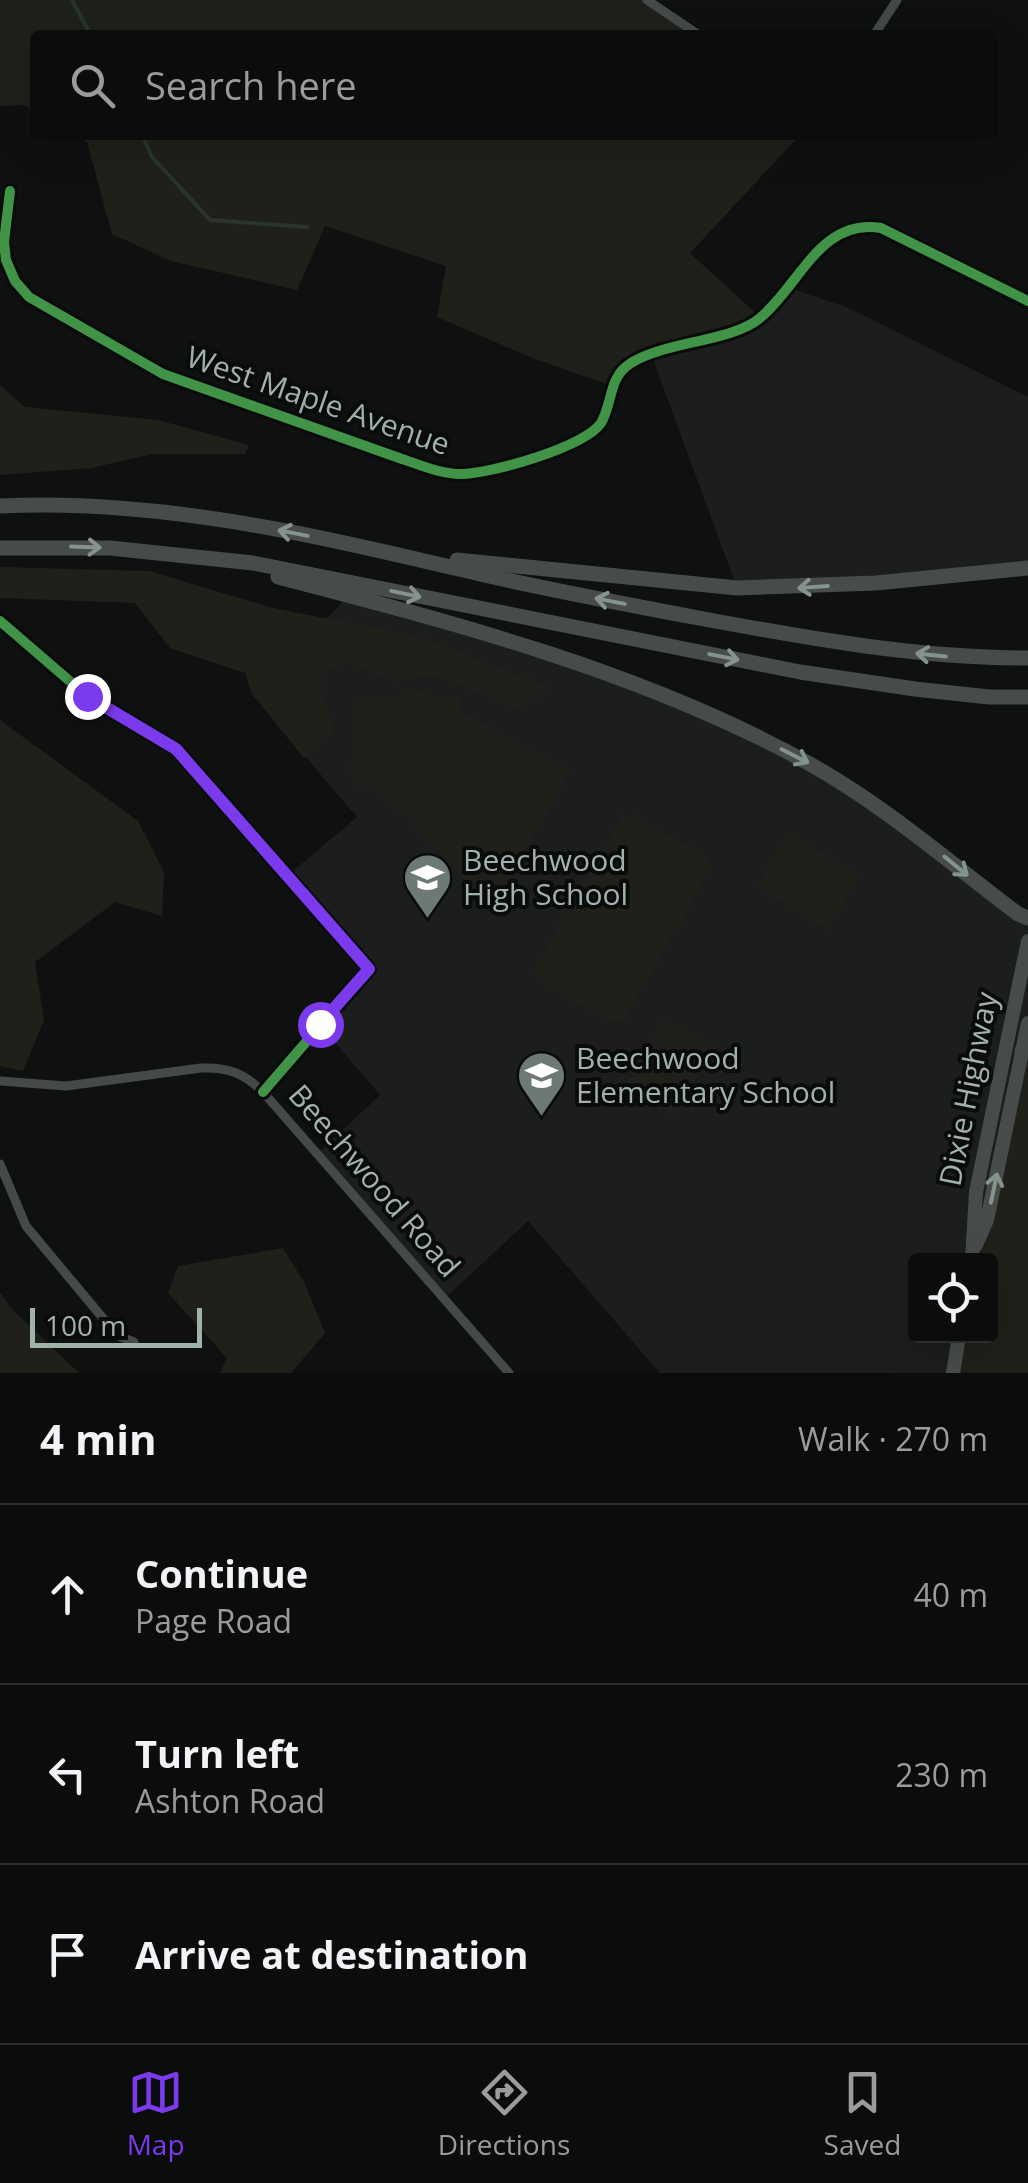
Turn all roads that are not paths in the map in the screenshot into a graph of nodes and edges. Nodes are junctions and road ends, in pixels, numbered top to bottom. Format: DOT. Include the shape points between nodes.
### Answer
graph roads {
  1 [pos="647,0"];
  2 [pos="897,0"];
  3 [pos="692,30"];
  4 [pos="877,30"];
  5 [pos="10,191"];
  6 [pos="1028,301"];
  7 [pos="0,506"];
  8 [pos="0,548"];
  9 [pos="172,552"];
  10 [pos="394,553"];
  11 [pos="1028,568"];
  12 [pos="0,622"];
  13 [pos="1028,658"];
  14 [pos="1028,697"];
  15 [pos="1028,918"];
  16 [pos="1028,941"];
  17 [pos="1028,1023"];
  18 [pos="1025,1045"];
  19 [pos="0,1081"];
  20 [pos="262,1092"];
  21 [pos="0,1164"];
  22 [pos="972,1253"];
  23 [pos="973,1253"];
  24 [pos="134,1342"];
  25 [pos="958,1343"];
  26 [pos="509,1373"];
  27 [pos="953,1373"];
  1 -- 3 [label="street"];
  2 -- 4 [label="street"];
  5 -- 6 [label="street, West Maple Avenue" via="6,260 16,281 48,310 163,374 452,473 488,470 583,440 600,425 626,365 753,323 847,229 881,228"];
  10 -- 7 [label="highway, one-way" via="204,516 106,506"];
  8 -- 9 [label="highway, one-way"];
  9 -- 14 [label="highway, one-way" via="800,672 915,690"];
  9 -- 15 [label="highway, one-way" via="552,654 707,711 860,796"];
  11 -- 10 [label="highway, one-way" via="737,588"];
  13 -- 10 [label="highway, one-way" via="959,658 814,640"];
  12 -- 20 [label="street" via="87,696 176,749 369,969"];
  16 -- 22 [label="main road, Dixie Highway" via="976,1192"];
  17 -- 18 [label="main road, Dixie Highway"];
  23 -- 18 [label="main road, Dixie Highway, one-way" via="987,1220"];
  19 -- 20 [label="street, Beechwood Road" via="66,1086 222,1068"];
  20 -- 26 [label="street, Beechwood Road"];
  21 -- 24 [label="street" via="26,1226 112,1329"];
  25 -- 27 [label="main road"];
}
